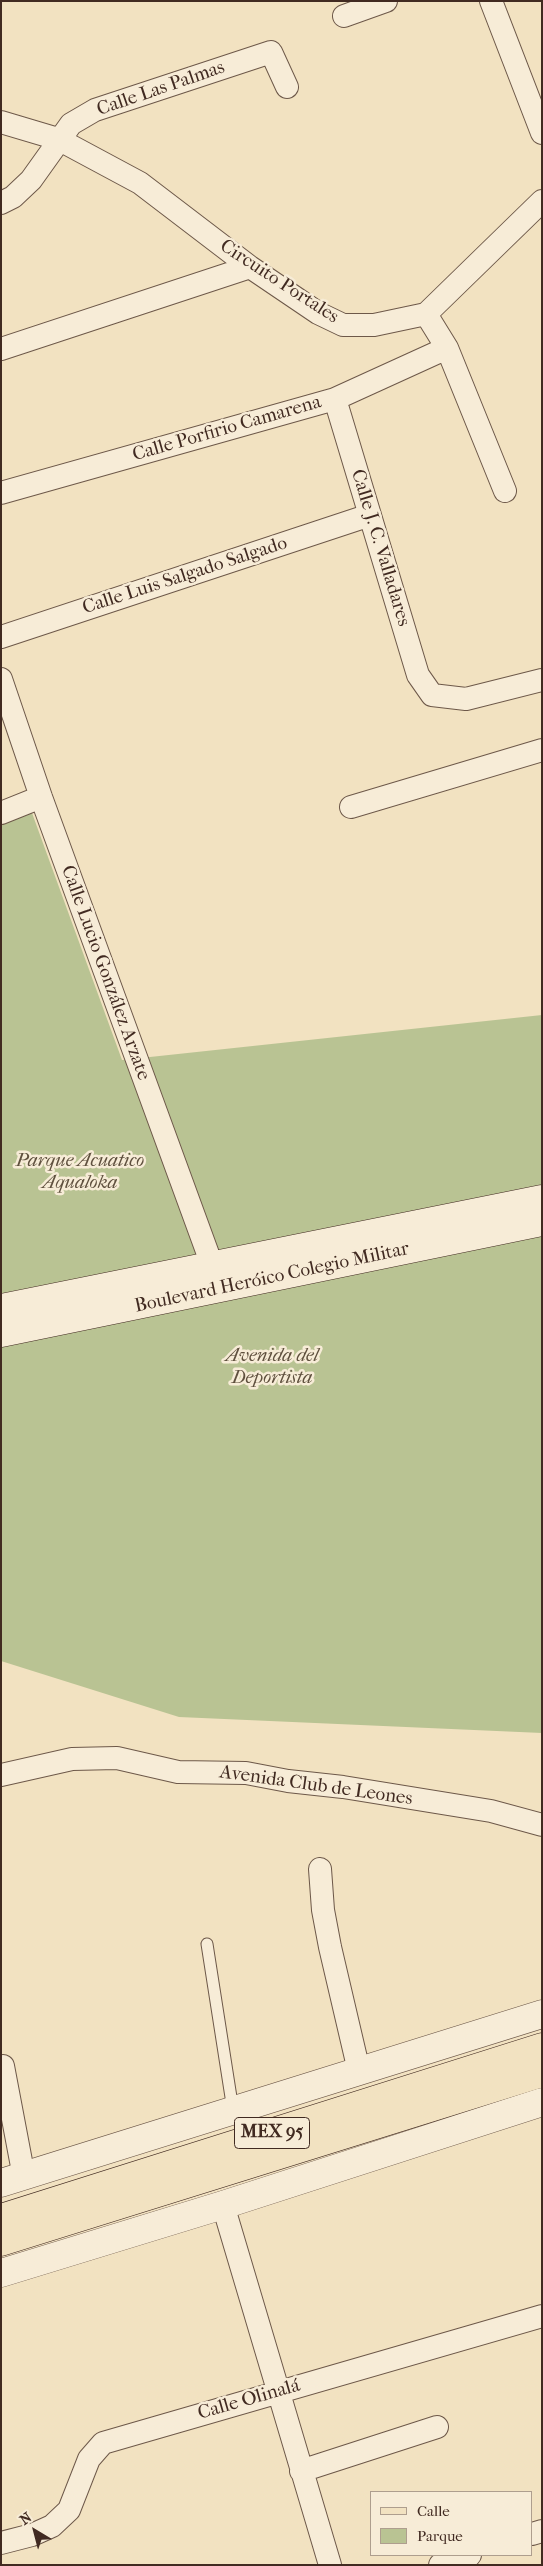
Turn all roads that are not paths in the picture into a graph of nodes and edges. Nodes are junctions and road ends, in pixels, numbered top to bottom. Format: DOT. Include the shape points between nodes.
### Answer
graph roads {
  1 [pos="386,1"];
  2 [pos="491,1"];
  3 [pos="344,16"];
  4 [pos="287,87"];
  5 [pos="1,122"];
  6 [pos="542,133"];
  7 [pos="58,139"];
  8 [pos="542,201"];
  9 [pos="1,203"];
  10 [pos="250,267"];
  11 [pos="426,314"];
  12 [pos="446,348"];
  13 [pos="1,349"];
  14 [pos="335,399"];
  15 [pos="505,491"];
  16 [pos="1,493"];
  17 [pos="370,515"];
  18 [pos="1,637"];
  19 [pos="1,679"];
  20 [pos="542,680"];
  21 [pos="542,750"];
  22 [pos="41,798"];
  23 [pos="351,807"];
  24 [pos="1,813"];
  25 [pos="542,1199"];
  26 [pos="542,1222"];
  27 [pos="212,1265"];
  28 [pos="1,1308"];
  29 [pos="1,1334"];
  30 [pos="1,1775"];
  31 [pos="542,1825"];
  32 [pos="320,1869"];
  33 [pos="207,1944"];
  34 [pos="542,2014"];
  35 [pos="542,2047"];
  36 [pos="3,2066"];
  37 [pos="359,2071"];
  38 [pos="542,2073"];
  39 [pos="542,2102"];
  40 [pos="234,2111"];
  41 [pos="13,2180"];
  42 [pos="223,2205"];
  43 [pos="1,2218"];
  44 [pos="1,2242"];
  45 [pos="1,2273"];
  46 [pos="542,2316"];
  47 [pos="277,2391"];
  48 [pos="437,2427"];
  49 [pos="301,2471"];
  50 [pos="1,2543"];
  51 [pos="467,2556"];
  52 [pos="330,2565"];
  53 [pos="440,2565"];
  1 -- 3 [label="street"];
  2 -- 6 [label="street"];
  4 -- 7 [label="street, Calle Las Palmas" via="271,52 95,110 71,124"];
  5 -- 7 [label="street, Circuito Portales"];
  7 -- 9 [label="street, Calle Las Palmas" via="31,180 13,197"];
  7 -- 10 [label="street, Circuito Portales" via="140,183"];
  8 -- 11 [label="street"];
  10 -- 11 [label="street, Circuito Portales" via="318,313 343,325 374,325"];
  10 -- 13 [label="street"];
  11 -- 12 [label="street"];
  12 -- 14 [label="street, Calle Porfirio Camarena"];
  12 -- 15 [label="street"];
  14 -- 16 [label="street, Calle Porfirio Camarena"];
  14 -- 17 [label="street, Calle J. C. Valladares"];
  17 -- 18 [label="street, Calle Luis Salgado Salgado"];
  17 -- 20 [label="street, Calle J. C. Valladares" via="418,675 432,695 466,699"];
  19 -- 22 [label="street, Calle Lucio González Arzate"];
  21 -- 23 [label="street"];
  22 -- 24 [label="street"];
  22 -- 27 [label="street, Calle Lucio González Arzate"];
  25 -- 27 [label="street, Boulevard Heróico Colegio Militar"];
  26 -- 29 [label="street, Boulevard Heróico Colegio Militar"];
  27 -- 28 [label="street, Boulevard Heróico Colegio Militar"];
  30 -- 31 [label="street, Avenida Club de Leones" via="72,1759 117,1758 178,1772 246,1772 343,1787 491,1811"];
  32 -- 37 [label="street" via="323,1910"];
  33 -- 40 [label="lane"];
  34 -- 37 [label="street"];
  35 -- 43 [label="main road, MEX 95"];
  36 -- 41 [label="street"];
  37 -- 40 [label="street"];
  38 -- 44 [label="main road, MEX 95"];
  39 -- 42 [label="street"];
  40 -- 41 [label="street"];
  42 -- 45 [label="street"];
  42 -- 47 [label="street"];
  46 -- 47 [label="street, Calle Olinalá"];
  47 -- 49 [label="street"];
  47 -- 50 [label="street, Calle Olinalá" via="103,2443 90,2459 69,2510 52,2526"];
  48 -- 49 [label="street"];
  49 -- 52 [label="street"];
  51 -- 53 [label="street"];
}
